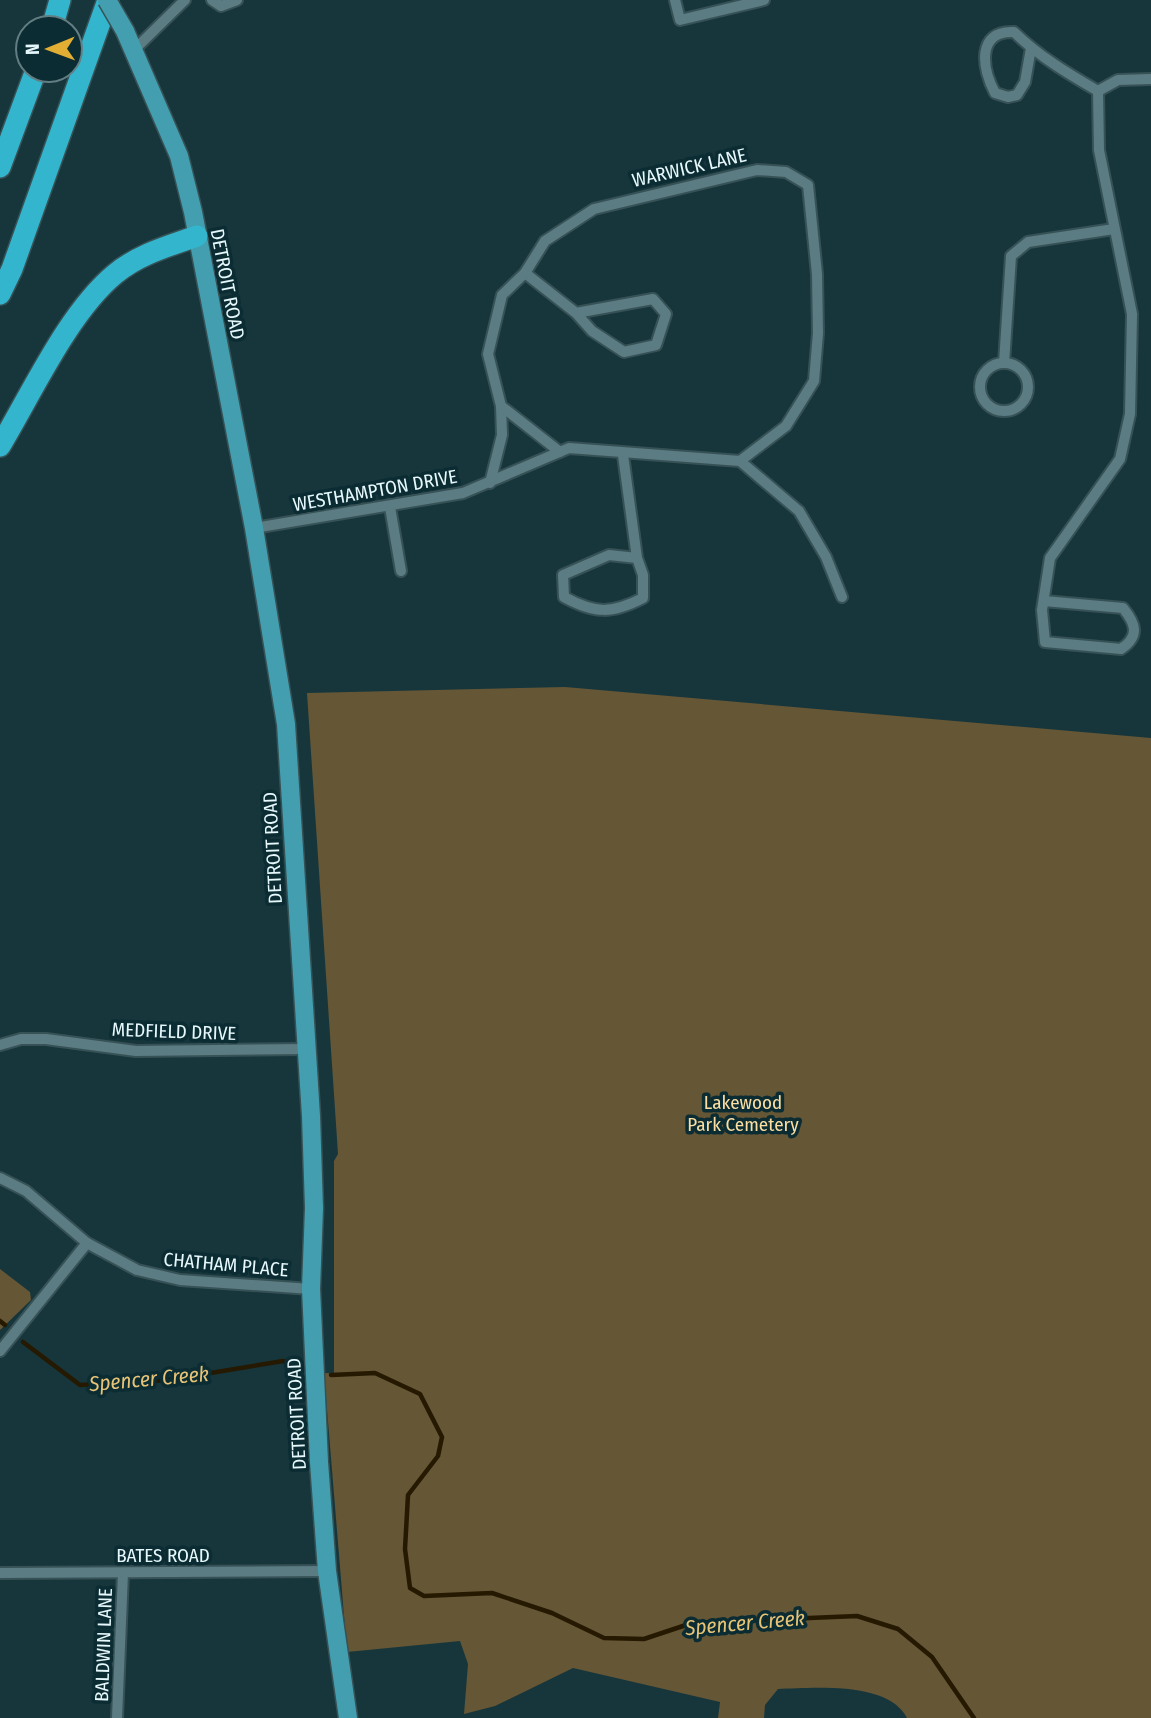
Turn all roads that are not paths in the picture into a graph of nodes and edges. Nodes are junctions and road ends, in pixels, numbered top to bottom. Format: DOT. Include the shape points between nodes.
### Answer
graph roads {
  1 [pos="108,0"];
  2 [pos="185,0"];
  3 [pos="212,0"];
  4 [pos="237,0"];
  5 [pos="675,0"];
  6 [pos="764,0"];
  7 [pos="1031,48"];
  8 [pos="135,50"];
  9 [pos="1151,79"];
  10 [pos="31,84"];
  11 [pos="1098,91"];
  12 [pos="0,167"];
  13 [pos="1114,229"];
  14 [pos="197,236"];
  15 [pos="525,274"];
  16 [pos="0,294"];
  17 [pos="576,313"];
  18 [pos="1004,363"];
  19 [pos="501,406"];
  20 [pos="0,446"];
  21 [pos="560,452"];
  22 [pos="623,455"];
  23 [pos="740,461"];
  24 [pos="490,483"];
  25 [pos="390,507"];
  26 [pos="254,528"];
  27 [pos="637,558"];
  28 [pos="401,571"];
  29 [pos="842,597"];
  30 [pos="1044,601"];
  31 [pos="0,1045"];
  32 [pos="306,1049"];
  33 [pos="0,1178"];
  34 [pos="88,1243"];
  35 [pos="311,1289"];
  36 [pos="0,1351"];
  37 [pos="327,1571"];
  38 [pos="0,1573"];
  39 [pos="123,1573"];
  40 [pos="117,1718"];
  41 [pos="348,1718"];
  1 -- 8 [label="main road, DETROIT ROAD, bridge"];
  1 -- 16 [label="highway"];
  2 -- 8 [label="street"];
  3 -- 4 [label="street" via="221,6"];
  5 -- 6 [label="street" via="680,20"];
  7 -- 7 [label="street" via="1025,82 1017,95 995,93 987,78 986,45 991,36 1014,32"];
  7 -- 11 [label="street"];
  8 -- 14 [label="main road, DETROIT ROAD" via="179,156"];
  9 -- 11 [label="street" via="1118,79"];
  10 -- 12 [label="highway"];
  11 -- 13 [label="street" via="1098,150"];
  13 -- 18 [label="street" via="1028,242 1011,256"];
  13 -- 30 [label="street" via="1132,314 1130,414 1121,458 1050,558"];
  14 -- 20 [label="highway" via="146,254 116,272 88,299"];
  14 -- 26 [label="main road, DETROIT ROAD"];
  15 -- 17 [label="street"];
  15 -- 19 [label="street, WARWICK LANE" via="502,295 488,355"];
  15 -- 23 [label="street, WARWICK LANE" via="545,241 594,209 757,170 786,172 808,185 817,274 814,381 786,426"];
  17 -- 17 [label="street" via="653,299 666,314 656,345 624,352 592,331"];
  18 -- 18 [label="street" via="1021,369 1028,390 1024,400 1006,411 989,406 980,388 986,371"];
  19 -- 21 [label="street"];
  19 -- 24 [label="street, WARWICK LANE" via="502,435"];
  21 -- 22 [label="street, WESTHAMPTON DRIVE" via="569,448"];
  21 -- 24 [label="street, WESTHAMPTON DRIVE"];
  22 -- 23 [label="street, WESTHAMPTON DRIVE"];
  22 -- 27 [label="street"];
  23 -- 29 [label="street" via="799,511 826,557"];
  24 -- 25 [label="street, WESTHAMPTON DRIVE" via="463,494"];
  25 -- 26 [label="street, WESTHAMPTON DRIVE"];
  25 -- 28 [label="street"];
  26 -- 32 [label="main road, DETROIT ROAD" via="286,723"];
  27 -- 27 [label="street" via="609,555 563,575 564,597 586,609 620,610 643,598"];
  30 -- 30 [label="street" via="1045,642 1121,649 1136,632 1123,608"];
  31 -- 32 [label="street, MEDFIELD DRIVE" via="46,1039 136,1051"];
  32 -- 35 [label="main road, DETROIT ROAD" via="314,1208"];
  33 -- 34 [label="street, CHATHAM PLACE" via="26,1191"];
  34 -- 35 [label="street, CHATHAM PLACE" via="137,1270 180,1280"];
  34 -- 36 [label="street"];
  35 -- 37 [label="main road, DETROIT ROAD"];
  37 -- 39 [label="street, BATES ROAD"];
  37 -- 41 [label="main road, DETROIT ROAD"];
  38 -- 39 [label="street, BATES ROAD"];
  39 -- 40 [label="street, BALDWIN LANE"];
}
